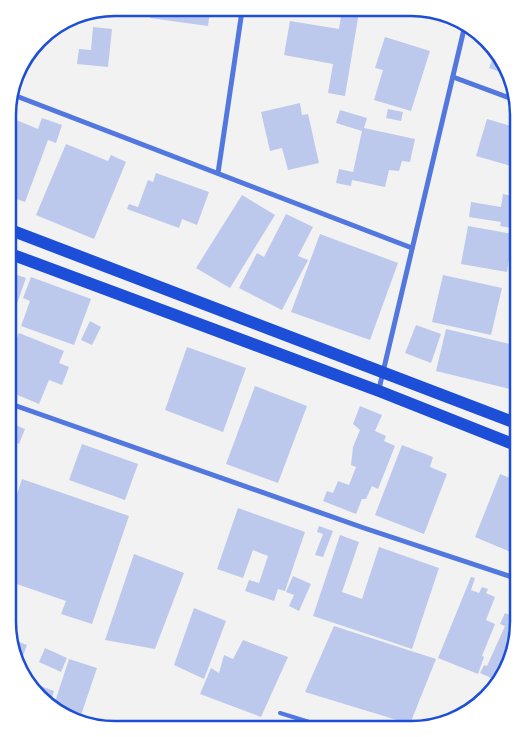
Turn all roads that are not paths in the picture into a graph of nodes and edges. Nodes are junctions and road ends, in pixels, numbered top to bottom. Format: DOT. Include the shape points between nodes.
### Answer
graph roads {
  1 [pos="241,16"];
  2 [pos="464,31"];
  3 [pos="453,77"];
  4 [pos="18,97"];
  5 [pos="508,97"];
  6 [pos="218,173"];
  7 [pos="16,232"];
  8 [pos="412,248"];
  9 [pos="16,256"];
  10 [pos="382,373"];
  11 [pos="379,392"];
  12 [pos="16,406"];
  13 [pos="510,421"];
  14 [pos="510,443"];
  15 [pos="510,576"];
  16 [pos="280,713"];
  17 [pos="306,721"];
  1 -- 6 [label="street"];
  2 -- 3 [label="street"];
  3 -- 5 [label="street"];
  3 -- 8 [label="street"];
  4 -- 6 [label="street"];
  6 -- 8 [label="street"];
  7 -- 10 [label="main road"];
  8 -- 10 [label="street"];
  9 -- 11 [label="main road"];
  10 -- 11 [label="street"];
  10 -- 13 [label="main road"];
  11 -- 14 [label="main road"];
  12 -- 15 [label="street"];
  16 -- 17 [label="lane"];
}
